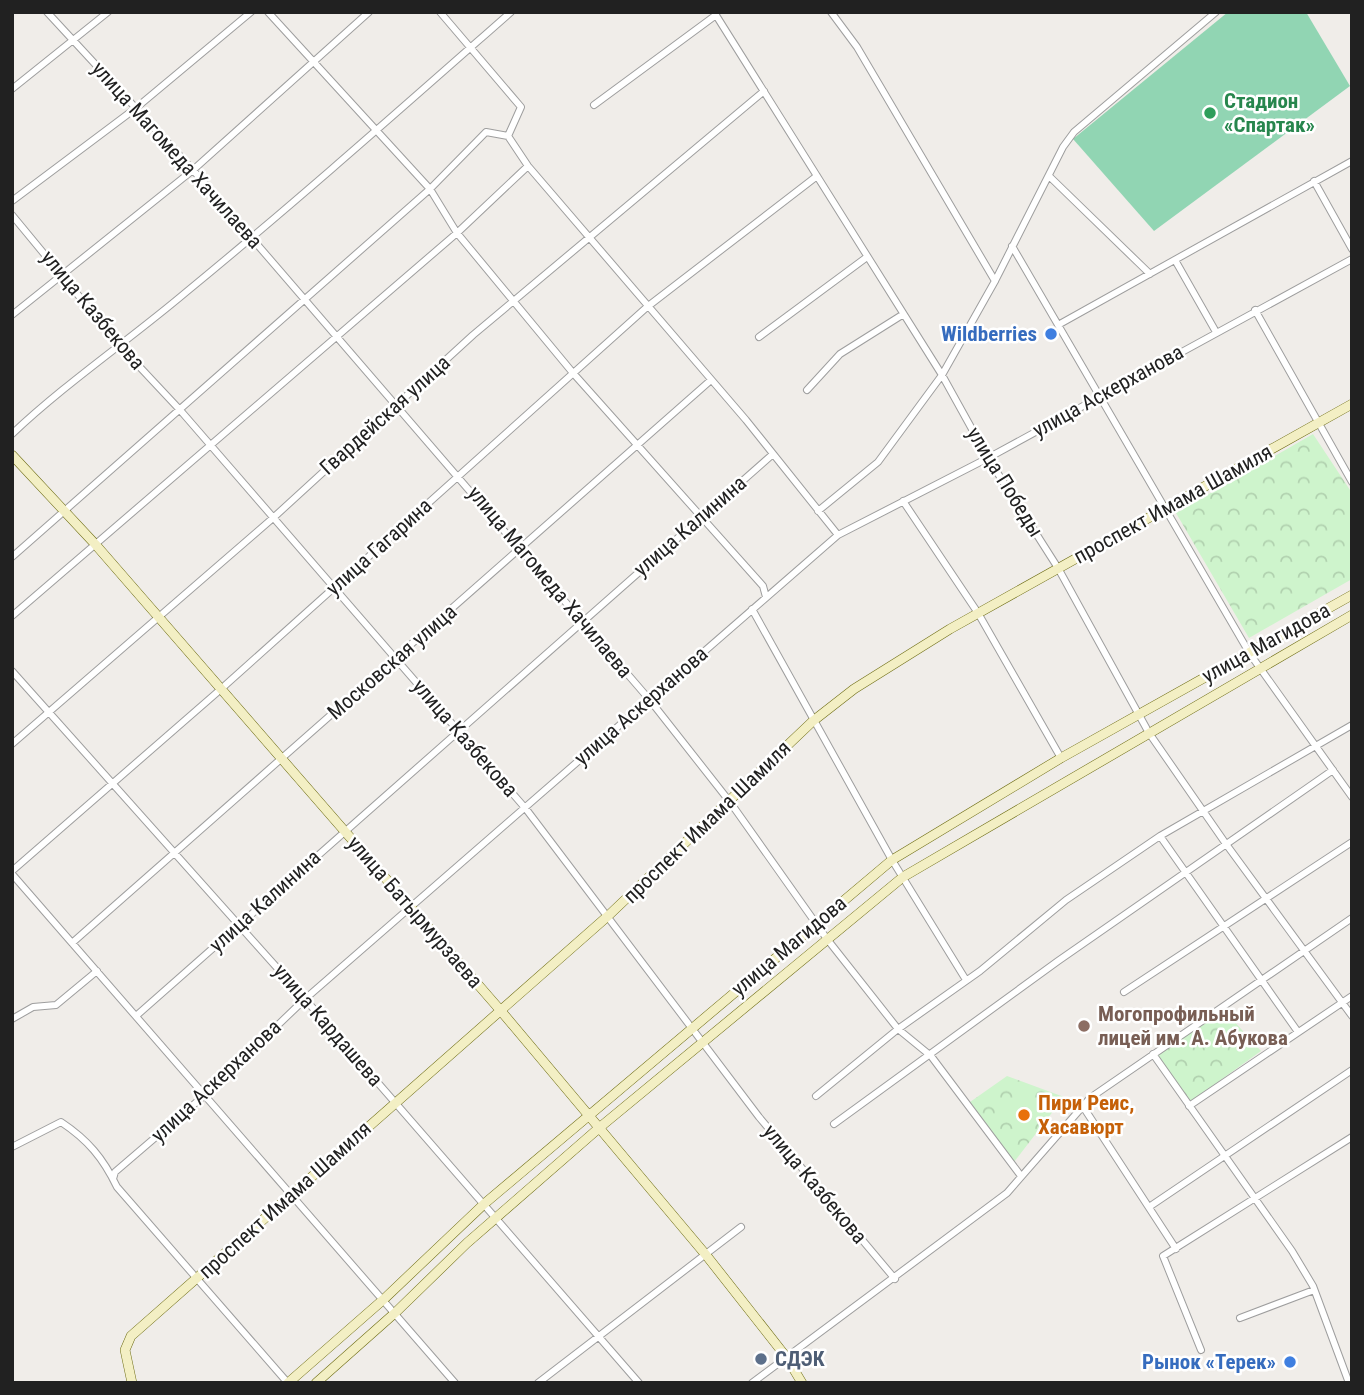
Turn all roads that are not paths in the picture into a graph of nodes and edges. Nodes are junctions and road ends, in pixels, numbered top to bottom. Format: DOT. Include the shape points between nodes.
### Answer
graph roads {
  1 [pos="47,12"];
  2 [pos="108,12"];
  3 [pos="251,12"];
  4 [pos="268,12"];
  5 [pos="369,12"];
  6 [pos="440,12"];
  7 [pos="511,12"];
  8 [pos="831,12"];
  9 [pos="1212,13"];
  10 [pos="715,14"];
  11 [pos="73,40"];
  12 [pos="471,47"];
  13 [pos="313,62"];
  14 [pos="12,89"];
  15 [pos="764,91"];
  16 [pos="594,105"];
  17 [pos="136,108"];
  18 [pos="376,131"];
  19 [pos="508,136"];
  20 [pos="1352,160"];
  21 [pos="528,166"];
  22 [pos="193,170"];
  23 [pos="817,176"];
  24 [pos="1050,177"];
  25 [pos="1314,181"];
  26 [pos="430,189"];
  27 [pos="12,201"];
  28 [pos="12,215"];
  29 [pos="457,233"];
  30 [pos="591,237"];
  31 [pos="252,238"];
  32 [pos="1012,246"];
  33 [pos="1352,249"];
  34 [pos="867,257"];
  35 [pos="1352,259"];
  36 [pos="1175,260"];
  37 [pos="1150,274"];
  38 [pos="63,275"];
  39 [pos="996,281"];
  40 [pos="304,297"];
  41 [pos="514,301"];
  42 [pos="646,307"];
  43 [pos="1255,310"];
  44 [pos="12,315"];
  45 [pos="902,315"];
  46 [pos="1058,325"];
  47 [pos="1216,332"];
  48 [pos="337,336"];
  49 [pos="760,337"];
  50 [pos="121,347"];
  51 [pos="573,373"];
  52 [pos="942,375"];
  53 [pos="711,380"];
  54 [pos="807,390"];
  55 [pos="1099,396"];
  56 [pos="396,403"];
  57 [pos="1352,404"];
  58 [pos="180,411"];
  59 [pos="1318,424"];
  60 [pos="12,434"];
  61 [pos="208,444"];
  62 [pos="637,445"];
  63 [pos="773,454"];
  64 [pos="12,455"];
  65 [pos="988,458"];
  66 [pos="459,475"];
  67 [pos="1352,482"];
  68 [pos="904,501"];
  69 [pos="1164,509"];
  70 [pos="63,510"];
  71 [pos="818,511"];
  72 [pos="701,517"];
  73 [pos="273,518"];
  74 [pos="838,534"];
  75 [pos="95,544"];
  76 [pos="521,548"];
  77 [pos="12,556"];
  78 [pos="1058,568"];
  79 [pos="334,588"];
  80 [pos="1352,595"];
  81 [pos="766,597"];
  82 [pos="752,609"];
  83 [pos="978,613"];
  84 [pos="1352,615"];
  85 [pos="12,616"];
  86 [pos="160,619"];
  87 [pos="582,619"];
  88 [pos="1250,654"];
  89 [pos="396,658"];
  90 [pos="1261,670"];
  91 [pos="12,671"];
  92 [pos="221,689"];
  93 [pos="649,699"];
  94 [pos="48,712"];
  95 [pos="1138,713"];
  96 [pos="813,721"];
  97 [pos="1352,725"];
  98 [pos="458,729"];
  99 [pos="1149,733"];
  100 [pos="12,744"];
  101 [pos="1315,745"];
  102 [pos="282,758"];
  103 [pos="1060,758"];
  104 [pos="1333,770"];
  105 [pos="113,783"];
  106 [pos="1352,797"];
  107 [pos="730,803"];
  108 [pos="526,808"];
  109 [pos="1203,813"];
  110 [pos="345,830"];
  111 [pos="1160,836"];
  112 [pos="1352,842"];
  113 [pos="1226,844"];
  114 [pos="175,853"];
  115 [pos="892,860"];
  116 [pos="12,872"];
  117 [pos="1186,873"];
  118 [pos="903,877"];
  119 [pos="1265,898"];
  120 [pos="411,908"];
  121 [pos="609,915"];
  122 [pos="1352,918"];
  123 [pos="816,923"];
  124 [pos="239,925"];
  125 [pos="1223,925"];
  126 [pos="827,939"];
  127 [pos="72,943"];
  128 [pos="1305,950"];
  129 [pos="97,971"];
  130 [pos="966,980"];
  131 [pos="1261,980"];
  132 [pos="1124,992"];
  133 [pos="1352,996"];
  134 [pos="305,999"];
  135 [pos="1342,1002"];
  136 [pos="500,1012"];
  137 [pos="136,1016"];
  138 [pos="1352,1016"];
  139 [pos="12,1019"];
  140 [pos="691,1028"];
  141 [pos="898,1029"];
  142 [pos="1298,1032"];
  143 [pos="702,1042"];
  144 [pos="1153,1054"];
  145 [pos="931,1056"];
  146 [pos="1352,1070"];
  147 [pos="206,1094"];
  148 [pos="816,1096"];
  149 [pos="395,1102"];
  150 [pos="1082,1105"];
  151 [pos="1189,1106"];
  152 [pos="588,1115"];
  153 [pos="834,1124"];
  154 [pos="599,1128"];
  155 [pos="1352,1138"];
  156 [pos="12,1147"];
  157 [pos="1224,1155"];
  158 [pos="1021,1176"];
  159 [pos="113,1179"];
  160 [pos="293,1196"];
  161 [pos="1257,1200"];
  162 [pos="484,1204"];
  163 [pos="1149,1206"];
  164 [pos="496,1218"];
  165 [pos="741,1227"];
  166 [pos="1175,1249"];
  167 [pos="706,1255"];
  168 [pos="196,1279"];
  169 [pos="895,1279"];
  170 [pos="1314,1290"];
  171 [pos="384,1299"];
  172 [pos="396,1312"];
  173 [pos="1240,1318"];
  174 [pos="599,1338"];
  175 [pos="1201,1350"];
  176 [pos="787,1358"];
  177 [pos="287,1382"];
  178 [pos="132,1383"];
  179 [pos="316,1383"];
  180 [pos="455,1383"];
  181 [pos="538,1383"];
  182 [pos="639,1383"];
  183 [pos="752,1383"];
  184 [pos="802,1383"];
  185 [pos="1349,1383"];
  1 -- 11 [label="street, улица Магомеда Хачилаева"];
  2 -- 11 [label="street"];
  3 -- 17 [label="street"];
  4 -- 13 [label="street"];
  5 -- 13 [label="street"];
  6 -- 12 [label="street"];
  7 -- 12 [label="street"];
  8 -- 39 [label="street" via="858,47"];
  9 -- 24 [label="street" via="1074,132"];
  10 -- 15 [label="street, улица Победы"];
  10 -- 16 [label="street"];
  11 -- 14 [label="street"];
  11 -- 17 [label="street, улица Магомеда Хачилаева"];
  12 -- 18 [label="street"];
  12 -- 19 [label="street" via="521,107"];
  13 -- 18 [label="street"];
  13 -- 22 [label="street"];
  15 -- 23 [label="street, улица Победы"];
  15 -- 30 [label="street, Гвардейская улица"];
  17 -- 22 [label="street, улица Магомеда Хачилаева"];
  17 -- 27 [label="street"];
  18 -- 26 [label="street"];
  18 -- 31 [label="street"];
  19 -- 21 [label="street"];
  19 -- 26 [label="street" via="486,132"];
  20 -- 25 [label="street"];
  21 -- 29 [label="street"];
  21 -- 30 [label="street"];
  22 -- 31 [label="street, улица Магомеда Хачилаева"];
  22 -- 38 [label="street"];
  23 -- 34 [label="street, улица Победы"];
  23 -- 42 [label="street, улица Гагарина"];
  24 -- 32 [label="street"];
  24 -- 37 [label="street"];
  25 -- 33 [label="street"];
  25 -- 36 [label="street"];
  26 -- 29 [label="street"];
  26 -- 40 [label="street"];
  28 -- 38 [label="street, улица Казбекова"];
  29 -- 41 [label="street"];
  29 -- 48 [label="street"];
  30 -- 41 [label="street, Гвардейская улица"];
  30 -- 42 [label="street"];
  31 -- 40 [label="street, улица Магомеда Хачилаева"];
  31 -- 50 [label="street"];
  32 -- 39 [label="street"];
  32 -- 46 [label="street"];
  34 -- 45 [label="street, улица Победы"];
  34 -- 49 [label="street"];
  35 -- 43 [label="street, улица Аскерханова"];
  36 -- 37 [label="street"];
  36 -- 47 [label="street"];
  37 -- 46 [label="street"];
  38 -- 44 [label="street"];
  38 -- 50 [label="street, улица Казбекова"];
  39 -- 52 [label="street"];
  40 -- 48 [label="street, улица Магомеда Хачилаева"];
  40 -- 58 [label="street"];
  41 -- 51 [label="street"];
  41 -- 56 [label="street, Гвардейская улица"];
  42 -- 51 [label="street, улица Гагарина"];
  42 -- 53 [label="street"];
  43 -- 47 [label="street, улица Аскерханова"];
  43 -- 59 [label="street"];
  45 -- 52 [label="street, улица Победы"];
  45 -- 54 [label="street" via="841,354"];
  46 -- 55 [label="street"];
  47 -- 55 [label="street, улица Аскерханова"];
  48 -- 56 [label="street, улица Магомеда Хачилаева"];
  48 -- 61 [label="street"];
  50 -- 58 [label="street, улица Казбекова"];
  50 -- 60 [label="street"];
  51 -- 62 [label="street"];
  51 -- 66 [label="street, улица Гагарина"];
  52 -- 65 [label="street, улица Победы"];
  52 -- 71 [label="street" via="877,462"];
  53 -- 62 [label="street, Московская улица"];
  53 -- 63 [label="street"];
  55 -- 65 [label="street, улица Аскерханова"];
  55 -- 69 [label="street"];
  56 -- 66 [label="street, улица Магомеда Хачилаева"];
  56 -- 73 [label="street, Гвардейская улица"];
  57 -- 59 [label="main road, проспект Имама Шамиля"];
  58 -- 61 [label="street, улица Казбекова"];
  58 -- 70 [label="street"];
  59 -- 67 [label="street"];
  59 -- 69 [label="main road, проспект Имама Шамиля"];
  61 -- 73 [label="street, улица Казбекова"];
  61 -- 75 [label="street"];
  62 -- 72 [label="street"];
  62 -- 76 [label="street, Московская улица"];
  63 -- 71 [label="street"];
  63 -- 72 [label="street, улица Калинина"];
  64 -- 70 [label="main road, улица Батырмурзаева"];
  65 -- 68 [label="street, улица Аскерханова"];
  65 -- 78 [label="street, улица Победы"];
  66 -- 76 [label="street, улица Магомеда Хачилаева"];
  66 -- 79 [label="street, улица Гагарина"];
  68 -- 74 [label="street, улица Аскерханова"];
  68 -- 83 [label="street"];
  69 -- 78 [label="main road, проспект Имама Шамиля"];
  69 -- 88 [label="street"];
  70 -- 75 [label="main road, улица Батырмурзаева"];
  70 -- 77 [label="street"];
  71 -- 74 [label="street"];
  72 -- 81 [label="street" via="763,586"];
  72 -- 87 [label="street, улица Калинина"];
  73 -- 79 [label="street, улица Казбекова"];
  73 -- 86 [label="street, Гвардейская улица"];
  74 -- 81 [label="street, улица Аскерханова"];
  75 -- 85 [label="street"];
  75 -- 86 [label="main road, улица Батырмурзаева"];
  76 -- 87 [label="street, улица Магомеда Хачилаева"];
  76 -- 89 [label="street, Московская улица"];
  78 -- 83 [label="main road, проспект Имама Шамиля"];
  78 -- 95 [label="street, улица Победы"];
  79 -- 89 [label="street, улица Казбекова"];
  79 -- 92 [label="street, улица Гагарина"];
  80 -- 88 [label="main road, улица Магидова"];
  81 -- 82 [label="street, улица Аскерханова"];
  82 -- 93 [label="street, улица Аскерханова"];
  82 -- 96 [label="street"];
  83 -- 96 [label="main road, проспект Имама Шамиля" via="854,689"];
  83 -- 103 [label="street"];
  84 -- 90 [label="main road, улица Магидова"];
  86 -- 92 [label="main road, улица Батырмурзаева"];
  86 -- 94 [label="street, Гвардейская улица"];
  87 -- 93 [label="street, улица Магомеда Хачилаева"];
  87 -- 98 [label="street, улица Калинина"];
  88 -- 90 [label="street"];
  88 -- 95 [label="main road, улица Магидова"];
  89 -- 98 [label="street, улица Казбекова"];
  89 -- 102 [label="street, Московская улица"];
  90 -- 99 [label="main road, улица Магидова"];
  90 -- 101 [label="street"];
  91 -- 94 [label="street, улица Кардашева"];
  92 -- 102 [label="main road, улица Батырмурзаева"];
  92 -- 105 [label="street, улица Гагарина"];
  93 -- 107 [label="street, улица Магомеда Хачилаева"];
  93 -- 108 [label="street, улица Аскерханова"];
  94 -- 100 [label="street, Гвардейская улица"];
  94 -- 105 [label="street, улица Кардашева"];
  95 -- 99 [label="street, улица Победы"];
  95 -- 103 [label="main road, улица Магидова"];
  96 -- 107 [label="main road, проспект Имама Шамиля"];
  96 -- 115 [label="street"];
  97 -- 101 [label="street"];
  98 -- 108 [label="street, улица Казбекова"];
  98 -- 110 [label="street, улица Калинина"];
  99 -- 109 [label="street, улица Победы"];
  99 -- 118 [label="main road, улица Магидова"];
  101 -- 104 [label="street"];
  101 -- 109 [label="street"];
  102 -- 110 [label="main road, улица Батырмурзаева"];
  102 -- 114 [label="street, Московская улица"];
  103 -- 115 [label="main road, улица Магидова"];
  104 -- 106 [label="street"];
  104 -- 113 [label="street"];
  105 -- 114 [label="street, улица Кардашева"];
  105 -- 116 [label="street, улица Гагарина"];
  107 -- 121 [label="main road, проспект Имама Шамиля"];
  107 -- 123 [label="street, улица Магомеда Хачилаева"];
  108 -- 120 [label="street, улица Аскерханова"];
  108 -- 121 [label="street, улица Казбекова"];
  109 -- 111 [label="street"];
  109 -- 113 [label="street, улица Победы"];
  110 -- 120 [label="main road, улица Батырмурзаева"];
  110 -- 124 [label="street, улица Калинина"];
  111 -- 117 [label="street"];
  111 -- 130 [label="street" via="1066,900"];
  112 -- 119 [label="street"];
  113 -- 117 [label="street"];
  113 -- 119 [label="street, улица Победы"];
  114 -- 124 [label="street, улица Кардашева"];
  114 -- 127 [label="street, Московская улица"];
  115 -- 118 [label="street"];
  115 -- 123 [label="main road, улица Магидова"];
  116 -- 127 [label="street"];
  117 -- 125 [label="street"];
  117 -- 145 [label="street"];
  118 -- 126 [label="main road, улица Магидова"];
  118 -- 130 [label="street"];
  119 -- 125 [label="street"];
  119 -- 128 [label="street, улица Победы"];
  120 -- 134 [label="street, улица Аскерханова"];
  120 -- 136 [label="main road, улица Батырмурзаева"];
  121 -- 136 [label="main road, проспект Имама Шамиля"];
  121 -- 140 [label="street, улица Казбекова"];
  122 -- 128 [label="street"];
  123 -- 126 [label="street, улица Магомеда Хачилаева"];
  123 -- 140 [label="main road, улица Магидова"];
  124 -- 134 [label="street, улица Кардашева"];
  124 -- 137 [label="street, улица Калинина"];
  125 -- 131 [label="street"];
  125 -- 132 [label="street"];
  126 -- 141 [label="street, улица Магомеда Хачилаева"];
  126 -- 143 [label="main road, улица Магидова"];
  127 -- 129 [label="street"];
  128 -- 131 [label="street"];
  128 -- 135 [label="street, улица Победы"];
  129 -- 137 [label="street"];
  129 -- 139 [label="street" via="56,1005 33,1006"];
  130 -- 141 [label="street"];
  131 -- 142 [label="street"];
  131 -- 144 [label="street"];
  133 -- 135 [label="street"];
  134 -- 147 [label="street, улица Аскерханова"];
  134 -- 149 [label="street, улица Кардашева"];
  135 -- 138 [label="street, улица Победы"];
  135 -- 142 [label="street"];
  136 -- 149 [label="main road, проспект Имама Шамиля"];
  136 -- 152 [label="main road, улица Батырмурзаева"];
  137 -- 147 [label="street"];
  140 -- 143 [label="street, улица Казбекова"];
  140 -- 152 [label="main road, улица Магидова"];
  141 -- 145 [label="street, улица Магомеда Хачилаева"];
  141 -- 148 [label="street"];
  142 -- 151 [label="street"];
  143 -- 154 [label="main road, улица Магидова"];
  143 -- 169 [label="street, улица Казбекова"];
  144 -- 150 [label="street"];
  144 -- 151 [label="street"];
  145 -- 153 [label="street"];
  145 -- 158 [label="street, улица Магомеда Хачилаева"];
  146 -- 157 [label="street"];
  147 -- 159 [label="street, улица Аскерханова" via="115,1172"];
  147 -- 160 [label="street"];
  149 -- 160 [label="main road, проспект Имама Шамиля"];
  149 -- 162 [label="street, улица Кардашева"];
  150 -- 158 [label="street"];
  150 -- 163 [label="street"];
  151 -- 157 [label="street"];
  152 -- 154 [label="main road, улица Батырмурзаева"];
  152 -- 162 [label="main road, улица Магидова"];
  154 -- 164 [label="main road, улица Магидова"];
  154 -- 167 [label="main road, улица Батырмурзаева"];
  155 -- 161 [label="street"];
  156 -- 159 [label="street" via="61,1122 85,1138 107,1164"];
  157 -- 161 [label="street"];
  157 -- 163 [label="street"];
  158 -- 169 [label="street" via="1007,1194"];
  159 -- 168 [label="street"];
  160 -- 168 [label="main road, проспект Имама Шамиля"];
  160 -- 171 [label="street"];
  161 -- 166 [label="street"];
  161 -- 170 [label="street"];
  162 -- 164 [label="street, улица Кардашева"];
  162 -- 171 [label="main road, улица Магидова"];
  163 -- 166 [label="street"];
  164 -- 172 [label="main road, улица Магидова"];
  164 -- 174 [label="street, улица Кардашева"];
  165 -- 167 [label="street"];
  166 -- 175 [label="street" via="1163,1256"];
  167 -- 174 [label="street"];
  167 -- 176 [label="main road, улица Батырмурзаева"];
  168 -- 177 [label="street"];
  168 -- 178 [label="main road, проспект Имама Шамиля" via="131,1336 125,1350"];
  169 -- 176 [label="street"];
  170 -- 173 [label="street"];
  170 -- 185 [label="street"];
  171 -- 172 [label="street"];
  171 -- 177 [label="main road, улица Магидова"];
  172 -- 179 [label="main road, улица Магидова"];
  172 -- 180 [label="street"];
  174 -- 181 [label="street"];
  174 -- 182 [label="street, улица Кардашева"];
  176 -- 183 [label="street"];
  176 -- 184 [label="main road, улица Батырмурзаева"];
}
